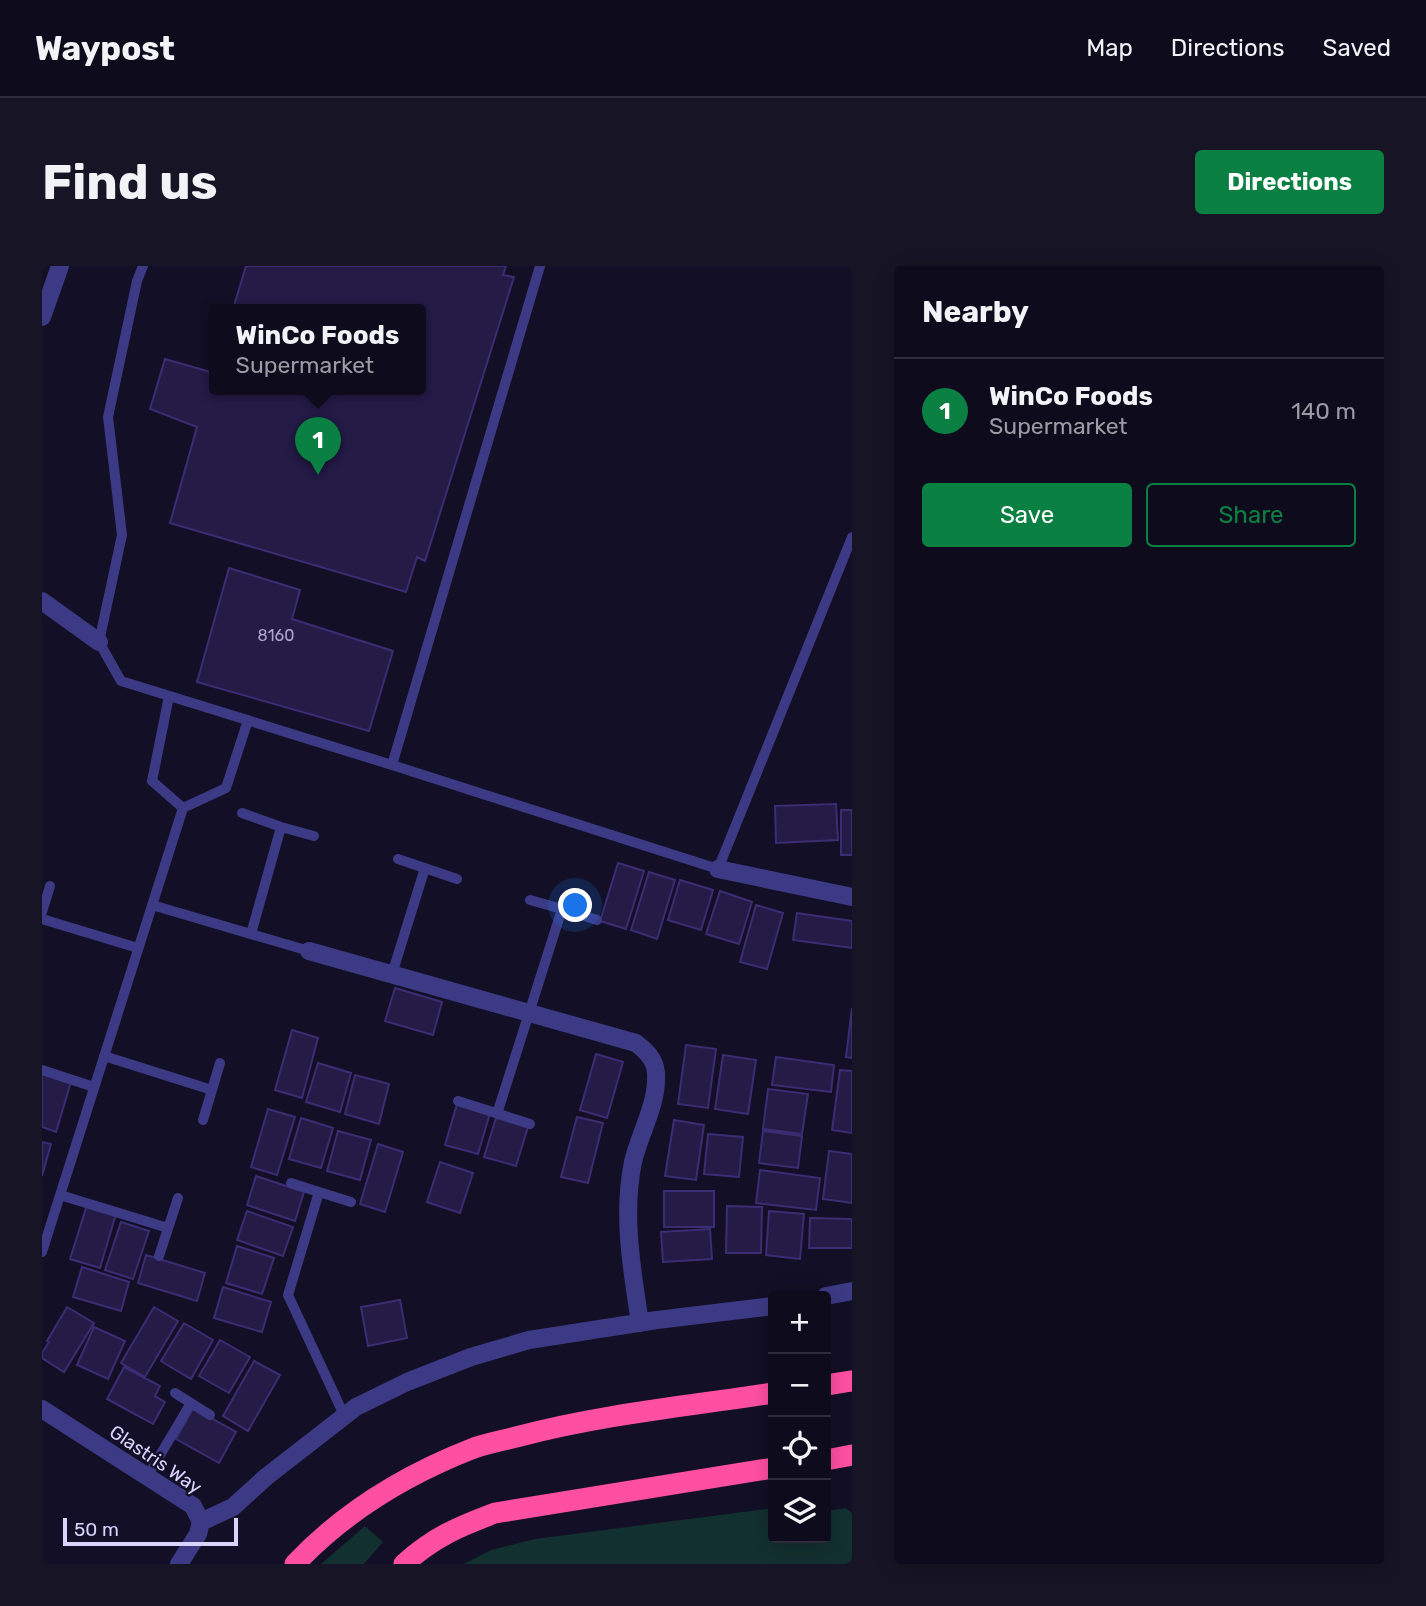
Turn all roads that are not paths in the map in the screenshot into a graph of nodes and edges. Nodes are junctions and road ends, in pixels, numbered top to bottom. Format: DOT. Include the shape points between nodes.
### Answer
graph roads {
  1 [pos="60,266"];
  2 [pos="143,266"];
  3 [pos="540,266"];
  4 [pos="42,317"];
  5 [pos="852,537"];
  6 [pos="848,558"];
  7 [pos="42,601"];
  8 [pos="99,642"];
  9 [pos="169,696"];
  10 [pos="248,720"];
  11 [pos="392,765"];
  12 [pos="183,808"];
  13 [pos="242,813"];
  14 [pos="281,827"];
  15 [pos="314,836"];
  16 [pos="398,859"];
  17 [pos="425,868"];
  18 [pos="718,869"];
  19 [pos="457,879"];
  20 [pos="50,886"];
  21 [pos="852,897"];
  22 [pos="530,900"];
  23 [pos="152,905"];
  24 [pos="562,909"];
  25 [pos="42,912"];
  26 [pos="42,919"];
  27 [pos="597,920"];
  28 [pos="251,934"];
  29 [pos="138,948"];
  30 [pos="309,951"];
  31 [pos="392,974"];
  32 [pos="530,1013"];
  33 [pos="104,1056"];
  34 [pos="220,1063"];
  35 [pos="42,1070"];
  36 [pos="94,1087"];
  37 [pos="212,1090"];
  38 [pos="458,1101"];
  39 [pos="497,1114"];
  40 [pos="203,1120"];
  41 [pos="530,1124"];
  42 [pos="291,1183"];
  43 [pos="319,1192"];
  44 [pos="60,1195"];
  45 [pos="178,1198"];
  46 [pos="351,1202"];
  47 [pos="46,1222"];
  48 [pos="169,1228"];
  49 [pos="42,1252"];
  50 [pos="159,1256"];
  51 [pos="852,1291"];
  52 [pos="831,1295"];
  53 [pos="768,1307"];
  54 [pos="639,1323"];
  55 [pos="852,1381"];
  56 [pos="831,1384"];
  57 [pos="175,1393"];
  58 [pos="768,1394"];
  59 [pos="191,1403"];
  60 [pos="42,1409"];
  61 [pos="210,1415"];
  62 [pos="344,1415"];
  63 [pos="852,1455"];
  64 [pos="831,1459"];
  65 [pos="768,1469"];
  66 [pos="148,1476"];
  67 [pos="201,1522"];
  68 [pos="179,1564"];
  69 [pos="295,1564"];
  70 [pos="404,1564"];
  1 -- 4 [label="street"];
  2 -- 8 [label="lane" via="108,417 122,535"];
  3 -- 11 [label="lane"];
  5 -- 6 [label="lane"];
  6 -- 18 [label="lane"];
  7 -- 8 [label="street"];
  8 -- 9 [label="lane" via="121,681"];
  9 -- 10 [label="lane"];
  9 -- 12 [label="lane" via="152,781"];
  10 -- 11 [label="lane"];
  10 -- 12 [label="lane" via="226,788"];
  11 -- 18 [label="lane"];
  12 -- 23 [label="lane"];
  13 -- 14 [label="lane"];
  14 -- 15 [label="lane"];
  14 -- 28 [label="lane"];
  16 -- 17 [label="lane"];
  17 -- 19 [label="lane"];
  17 -- 31 [label="lane"];
  18 -- 21 [label="street"];
  20 -- 25 [label="lane"];
  22 -- 24 [label="lane"];
  23 -- 28 [label="lane"];
  23 -- 29 [label="lane"];
  24 -- 27 [label="lane"];
  24 -- 32 [label="lane"];
  26 -- 29 [label="lane"];
  28 -- 30 [label="lane"];
  29 -- 33 [label="lane"];
  30 -- 31 [label="street"];
  31 -- 32 [label="street"];
  32 -- 39 [label="lane"];
  32 -- 54 [label="street" via="636,1043 650,1054 656,1070 655,1092 633,1162 628,1205"];
  33 -- 36 [label="lane"];
  33 -- 37 [label="lane"];
  34 -- 37 [label="lane"];
  35 -- 36 [label="lane"];
  36 -- 44 [label="lane"];
  37 -- 40 [label="lane"];
  38 -- 39 [label="lane"];
  39 -- 41 [label="lane"];
  42 -- 43 [label="lane"];
  43 -- 46 [label="lane"];
  43 -- 62 [label="lane" via="288,1296"];
  44 -- 47 [label="lane"];
  44 -- 48 [label="lane"];
  45 -- 48 [label="lane"];
  47 -- 49 [label="lane"];
  48 -- 50 [label="lane"];
  51 -- 52 [label="street"];
  53 -- 54 [label="street"];
  54 -- 62 [label="street" via="529,1340 471,1357 407,1382"];
  55 -- 56 [label="highway"];
  57 -- 59 [label="lane"];
  58 -- 69 [label="highway" via="572,1424 475,1447 408,1477 367,1504"];
  59 -- 61 [label="lane"];
  59 -- 66 [label="lane"];
  60 -- 66 [label="street, Glastris Way"];
  62 -- 67 [label="street" via="233,1507"];
  63 -- 64 [label="highway"];
  65 -- 70 [label="highway" via="495,1513 427,1544"];
  66 -- 67 [label="street, Glastris Way" via="193,1506"];
  67 -- 68 [label="street, Glastris Way"];
}
